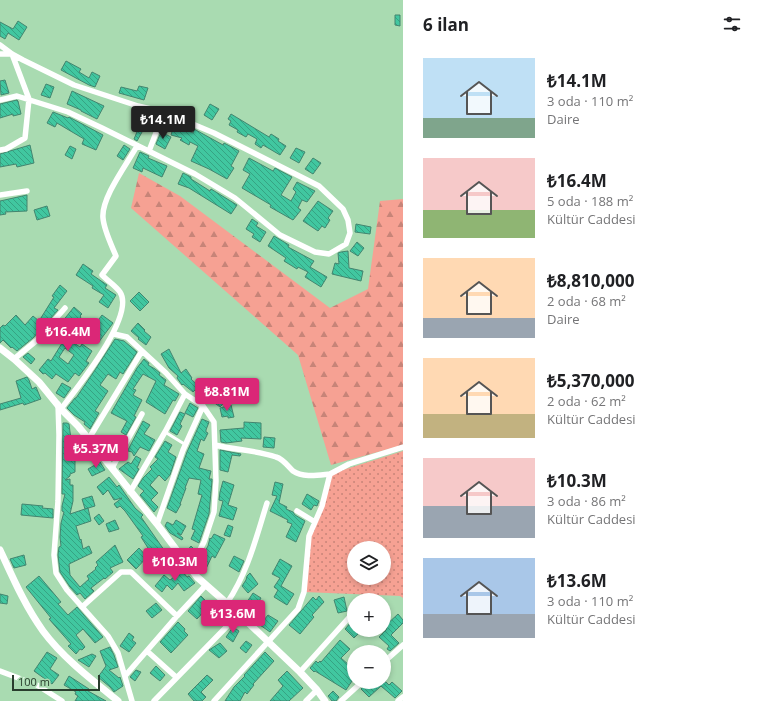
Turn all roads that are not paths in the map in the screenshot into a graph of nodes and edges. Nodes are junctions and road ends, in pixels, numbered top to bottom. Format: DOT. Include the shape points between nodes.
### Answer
graph roads {
  1 [pos="0,44"];
  2 [pos="0,54"];
  3 [pos="12,54"];
  4 [pos="29,99"];
  5 [pos="0,100"];
  6 [pos="164,112"];
  7 [pos="137,146"];
  8 [pos="0,150"];
  9 [pos="149,150"];
  10 [pos="27,191"];
  11 [pos="0,195"];
  12 [pos="65,308"];
  13 [pos="114,334"];
  14 [pos="0,348"];
  15 [pos="142,351"];
  16 [pos="14,359"];
  17 [pos="185,394"];
  18 [pos="59,406"];
  19 [pos="203,406"];
  20 [pos="142,414"];
  21 [pos="165,432"];
  22 [pos="88,440"];
  23 [pos="186,445"];
  24 [pos="215,445"];
  25 [pos="403,447"];
  26 [pos="112,468"];
  27 [pos="330,474"];
  28 [pos="130,492"];
  29 [pos="267,503"];
  30 [pos="297,511"];
  31 [pos="315,522"];
  32 [pos="157,524"];
  33 [pos="0,550"];
  34 [pos="190,569"];
  35 [pos="206,586"];
  36 [pos="227,603"];
  37 [pos="82,607"];
  38 [pos="239,614"];
  39 [pos="177,616"];
  40 [pos="347,620"];
  41 [pos="268,642"];
  42 [pos="403,646"];
  43 [pos="147,651"];
  44 [pos="391,656"];
  45 [pos="0,671"];
  46 [pos="300,672"];
  47 [pos="125,676"];
  48 [pos="176,677"];
  49 [pos="354,689"];
  50 [pos="317,690"];
  51 [pos="403,697"];
  52 [pos="62,701"];
  53 [pos="118,701"];
  54 [pos="132,701"];
  55 [pos="154,701"];
  56 [pos="214,701"];
  57 [pos="306,701"];
  58 [pos="325,701"];
  59 [pos="340,701"];
  60 [pos="398,701"];
  1 -- 3 [label="street"];
  2 -- 3 [label="street"];
  3 -- 4 [label="street"];
  3 -- 6 [label="street" via="74,85"];
  4 -- 5 [label="street" via="17,96"];
  4 -- 7 [label="street" via="68,112"];
  4 -- 8 [label="street" via="25,138"];
  6 -- 9 [label="street"];
  6 -- 9 [label="street" via="214,133 319,186 343,209 350,233 346,244 329,254 315,252 280,235 235,198"];
  7 -- 9 [label="street"];
  7 -- 13 [label="street" via="103,207 103,218 116,256 102,275 120,293 123,303"];
  10 -- 11 [label="street"];
  12 -- 16 [label="street" via="36,341"];
  13 -- 15 [label="street" via="127,337"];
  13 -- 18 [label="street" via="86,376"];
  14 -- 16 [label="street"];
  15 -- 17 [label="street"];
  15 -- 22 [label="street"];
  16 -- 18 [label="street" via="39,382"];
  17 -- 19 [label="street"];
  17 -- 21 [label="street"];
  18 -- 22 [label="street"];
  18 -- 37 [label="street" via="58,501 54,555 56,573"];
  19 -- 23 [label="street"];
  19 -- 24 [label="street" via="214,422"];
  20 -- 26 [label="street"];
  21 -- 23 [label="lane"];
  21 -- 28 [label="street"];
  22 -- 26 [label="street"];
  23 -- 32 [label="street"];
  24 -- 27 [label="street" via="255,451 278,458 295,472 309,475"];
  24 -- 34 [label="street" via="214,512 204,542"];
  25 -- 27 [label="street" via="349,464"];
  26 -- 28 [label="street"];
  27 -- 31 [label="street"];
  28 -- 32 [label="street"];
  29 -- 36 [label="street" via="252,552 238,587"];
  30 -- 31 [label="street"];
  31 -- 41 [label="street" via="309,536 304,592 298,609"];
  32 -- 34 [label="street"];
  33 -- 53 [label="street" via="25,602 43,631 72,663"];
  34 -- 35 [label="street"];
  35 -- 36 [label="street"];
  35 -- 39 [label="street"];
  36 -- 38 [label="street"];
  37 -- 39 [label="street" via="121,572 131,572"];
  37 -- 47 [label="street" via="108,636 118,653"];
  38 -- 41 [label="street"];
  38 -- 48 [label="street"];
  39 -- 43 [label="street"];
  40 -- 46 [label="street"];
  41 -- 46 [label="street"];
  41 -- 56 [label="street"];
  42 -- 44 [label="street"];
  43 -- 47 [label="street"];
  43 -- 48 [label="street"];
  45 -- 52 [label="street" via="38,685"];
  46 -- 50 [label="street"];
  47 -- 54 [label="street"];
  48 -- 55 [label="street"];
  49 -- 59 [label="street"];
  50 -- 57 [label="street"];
  50 -- 58 [label="street"];
  51 -- 60 [label="street"];
}
